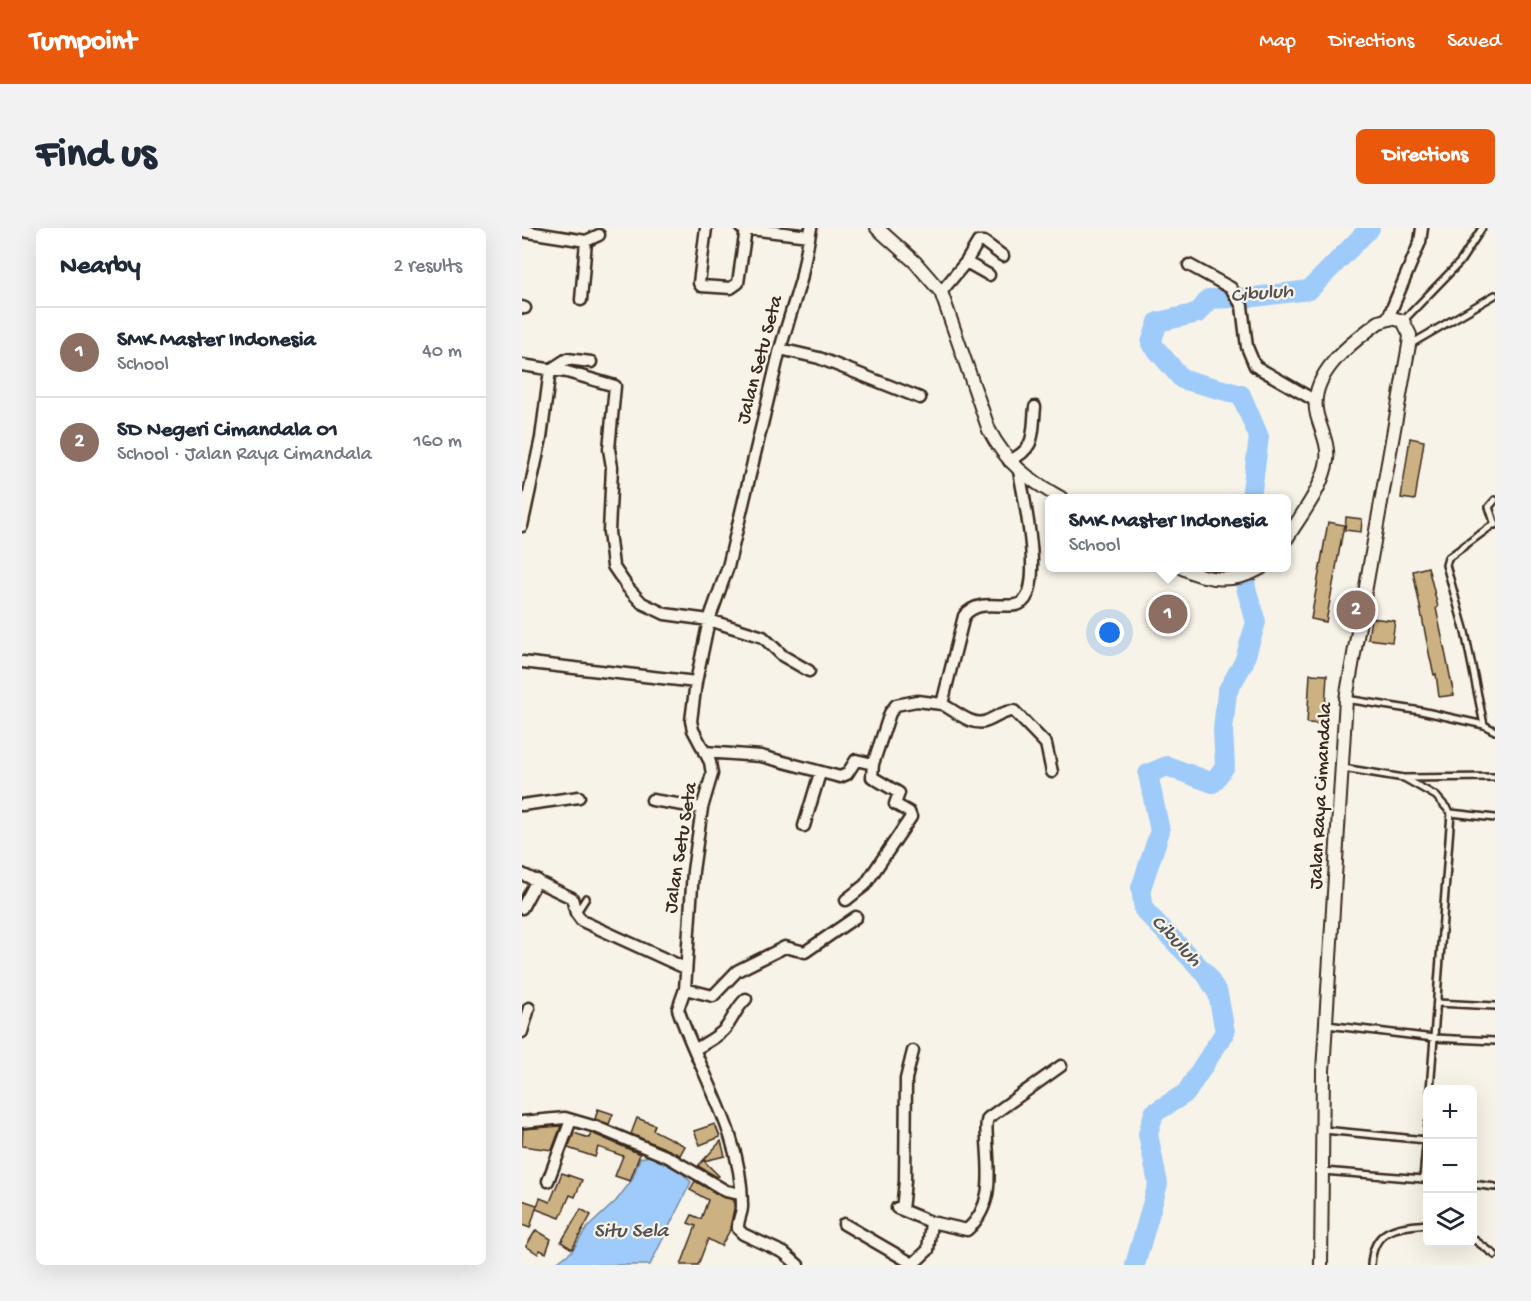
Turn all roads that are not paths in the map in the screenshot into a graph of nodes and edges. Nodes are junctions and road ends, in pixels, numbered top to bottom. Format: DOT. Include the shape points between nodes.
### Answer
graph roads {
  1 [pos="706,228"];
  2 [pos="744,228"];
  3 [pos="877,228"];
  4 [pos="1422,228"];
  5 [pos="1482,228"];
  6 [pos="522,231"];
  7 [pos="810,232"];
  8 [pos="599,235"];
  9 [pos="586,241"];
  10 [pos="1003,256"];
  11 [pos="966,262"];
  12 [pos="1190,265"];
  13 [pos="989,275"];
  14 [pos="941,292"];
  15 [pos="1495,295"];
  16 [pos="580,300"];
  17 [pos="1388,318"];
  18 [pos="1402,321"];
  19 [pos="1410,340"];
  20 [pos="780,349"];
  21 [pos="591,362"];
  22 [pos="522,365"];
  23 [pos="550,370"];
  24 [pos="920,398"];
  25 [pos="1314,400"];
  26 [pos="1035,406"];
  27 [pos="1009,461"];
  28 [pos="1019,471"];
  29 [pos="1054,494"];
  30 [pos="1495,500"];
  31 [pos="1495,525"];
  32 [pos="522,526"];
  33 [pos="1291,531"];
  34 [pos="1193,572"];
  35 [pos="1251,572"];
  36 [pos="709,620"];
  37 [pos="522,662"];
  38 [pos="809,671"];
  39 [pos="696,682"];
  40 [pos="1346,699"];
  41 [pos="942,704"];
  42 [pos="1484,725"];
  43 [pos="1495,731"];
  44 [pos="704,752"];
  45 [pos="873,764"];
  46 [pos="1343,768"];
  47 [pos="1052,772"];
  48 [pos="820,773"];
  49 [pos="1495,777"];
  50 [pos="1404,778"];
  51 [pos="579,798"];
  52 [pos="652,800"];
  53 [pos="522,805"];
  54 [pos="702,808"];
  55 [pos="1451,813"];
  56 [pos="1495,818"];
  57 [pos="804,826"];
  58 [pos="522,874"];
  59 [pos="537,880"];
  60 [pos="586,898"];
  61 [pos="846,900"];
  62 [pos="522,908"];
  63 [pos="576,913"];
  64 [pos="856,917"];
  65 [pos="684,968"];
  66 [pos="684,989"];
  67 [pos="746,999"];
  68 [pos="1437,1003"];
  69 [pos="1495,1006"];
  70 [pos="529,1008"];
  71 [pos="1326,1025"];
  72 [pos="522,1032"];
  73 [pos="1434,1038"];
  74 [pos="1495,1041"];
  75 [pos="696,1049"];
  76 [pos="914,1051"];
  77 [pos="1061,1066"];
  78 [pos="1430,1085"];
  79 [pos="571,1120"];
  80 [pos="522,1122"];
  81 [pos="1322,1130"];
  82 [pos="1423,1140"];
  83 [pos="1322,1171"];
  84 [pos="1423,1179"];
  85 [pos="548,1181"];
  86 [pos="1477,1185"];
  87 [pos="1495,1187"];
  88 [pos="741,1194"];
  89 [pos="931,1222"];
  90 [pos="844,1224"];
  91 [pos="1423,1225"];
  92 [pos="1477,1241"];
  93 [pos="1495,1255"];
  94 [pos="798,1265"];
  95 [pos="912,1265"];
  96 [pos="1321,1265"];
  97 [pos="1371,1265"];
  1 -- 2 [label="street" via="699,283 731,288 738,283"];
  2 -- 7 [label="street"];
  3 -- 14 [label="street"];
  4 -- 17 [label="street" via="1420,242"];
  5 -- 18 [label="lane" via="1460,262"];
  6 -- 9 [label="street"];
  7 -- 20 [label="street, Jalan Setu Seta" via="801,280"];
  8 -- 9 [label="street"];
  9 -- 16 [label="street"];
  10 -- 11 [label="street" via="978,242"];
  11 -- 13 [label="street"];
  11 -- 14 [label="street"];
  12 -- 25 [label="street" via="1231,288 1242,306 1251,360 1256,366"];
  14 -- 27 [label="street" via="989,430"];
  15 -- 19 [label="lane"];
  17 -- 18 [label="street"];
  17 -- 25 [label="street" via="1367,331 1326,369"];
  18 -- 19 [label="street"];
  19 -- 40 [label="street, Jalan Raya Cimandala"];
  20 -- 24 [label="street" via="819,358"];
  20 -- 36 [label="street, Jalan Setu Seta" via="728,567"];
  21 -- 23 [label="street" via="567,359"];
  22 -- 23 [label="street"];
  23 -- 32 [label="street" via="541,438"];
  23 -- 36 [label="street" via="615,386 609,449 613,566 642,603 665,614"];
  25 -- 33 [label="street" via="1327,451 1326,468"];
  26 -- 27 [label="street" via="1030,446"];
  27 -- 28 [label="street"];
  28 -- 29 [label="street"];
  28 -- 41 [label="street" via="1030,541 1031,593 1017,605 980,605 964,616"];
  30 -- 31 [label="lane" via="1489,507"];
  31 -- 42 [label="lane" via="1448,558 1446,565 1465,632"];
  34 -- 35 [label="street" via="1206,578 1239,577"];
  36 -- 38 [label="street" via="764,637 783,656"];
  36 -- 39 [label="street, Jalan Setu Seta"];
  37 -- 39 [label="street"];
  39 -- 44 [label="street, Jalan Setu Seta" via="691,721"];
  40 -- 42 [label="lane"];
  40 -- 46 [label="street, Jalan Raya Cimandala"];
  41 -- 45 [label="street" via="918,701 896,705"];
  41 -- 47 [label="street" via="976,723 1014,711 1046,744"];
  42 -- 43 [label="lane"];
  44 -- 48 [label="street" via="761,756"];
  44 -- 54 [label="street, Jalan Setu Seta" via="712,774"];
  45 -- 48 [label="street" via="856,760 847,774 840,777"];
  45 -- 61 [label="street" via="872,777 899,794 896,804 911,817 865,885"];
  46 -- 50 [label="lane"];
  46 -- 71 [label="street, Jalan Raya Cimandala"];
  48 -- 57 [label="street"];
  49 -- 50 [label="lane"];
  50 -- 55 [label="lane" via="1436,796"];
  51 -- 53 [label="street"];
  52 -- 54 [label="street"];
  54 -- 65 [label="street, Jalan Setu Seta"];
  55 -- 56 [label="lane"];
  55 -- 68 [label="lane"];
  58 -- 59 [label="street"];
  59 -- 62 [label="street"];
  59 -- 63 [label="street" via="572,898"];
  60 -- 63 [label="lane"];
  63 -- 65 [label="street" via="582,921"];
  64 -- 66 [label="street" via="805,952 785,947 737,970 713,996"];
  65 -- 66 [label="street, Jalan Setu Seta"];
  66 -- 75 [label="street, Jalan Setu Seta" via="678,1009"];
  67 -- 75 [label="street" via="721,1033"];
  68 -- 69 [label="lane"];
  68 -- 73 [label="lane"];
  70 -- 72 [label="street"];
  71 -- 73 [label="lane"];
  71 -- 81 [label="street, Jalan Raya Cimandala"];
  73 -- 74 [label="lane"];
  73 -- 78 [label="lane"];
  75 -- 88 [label="street, Jalan Setu Seta" via="733,1150"];
  76 -- 89 [label="street" via="906,1079 905,1181 899,1209"];
  77 -- 89 [label="street" via="988,1118 990,1190 969,1228"];
  79 -- 80 [label="street"];
  79 -- 85 [label="street"];
  79 -- 88 [label="street" via="607,1131 726,1191"];
  81 -- 82 [label="lane"];
  81 -- 83 [label="street, Jalan Raya Cimandala"];
  83 -- 84 [label="lane"];
  83 -- 96 [label="street, Jalan Raya Cimandala"];
  86 -- 87 [label="lane"];
  88 -- 94 [label="street, Jalan Setu Seta" via="738,1229 784,1253"];
  89 -- 95 [label="street" via="928,1250"];
  90 -- 95 [label="street"];
  91 -- 97 [label="lane" via="1384,1233 1371,1251"];
  92 -- 93 [label="lane"];
}
